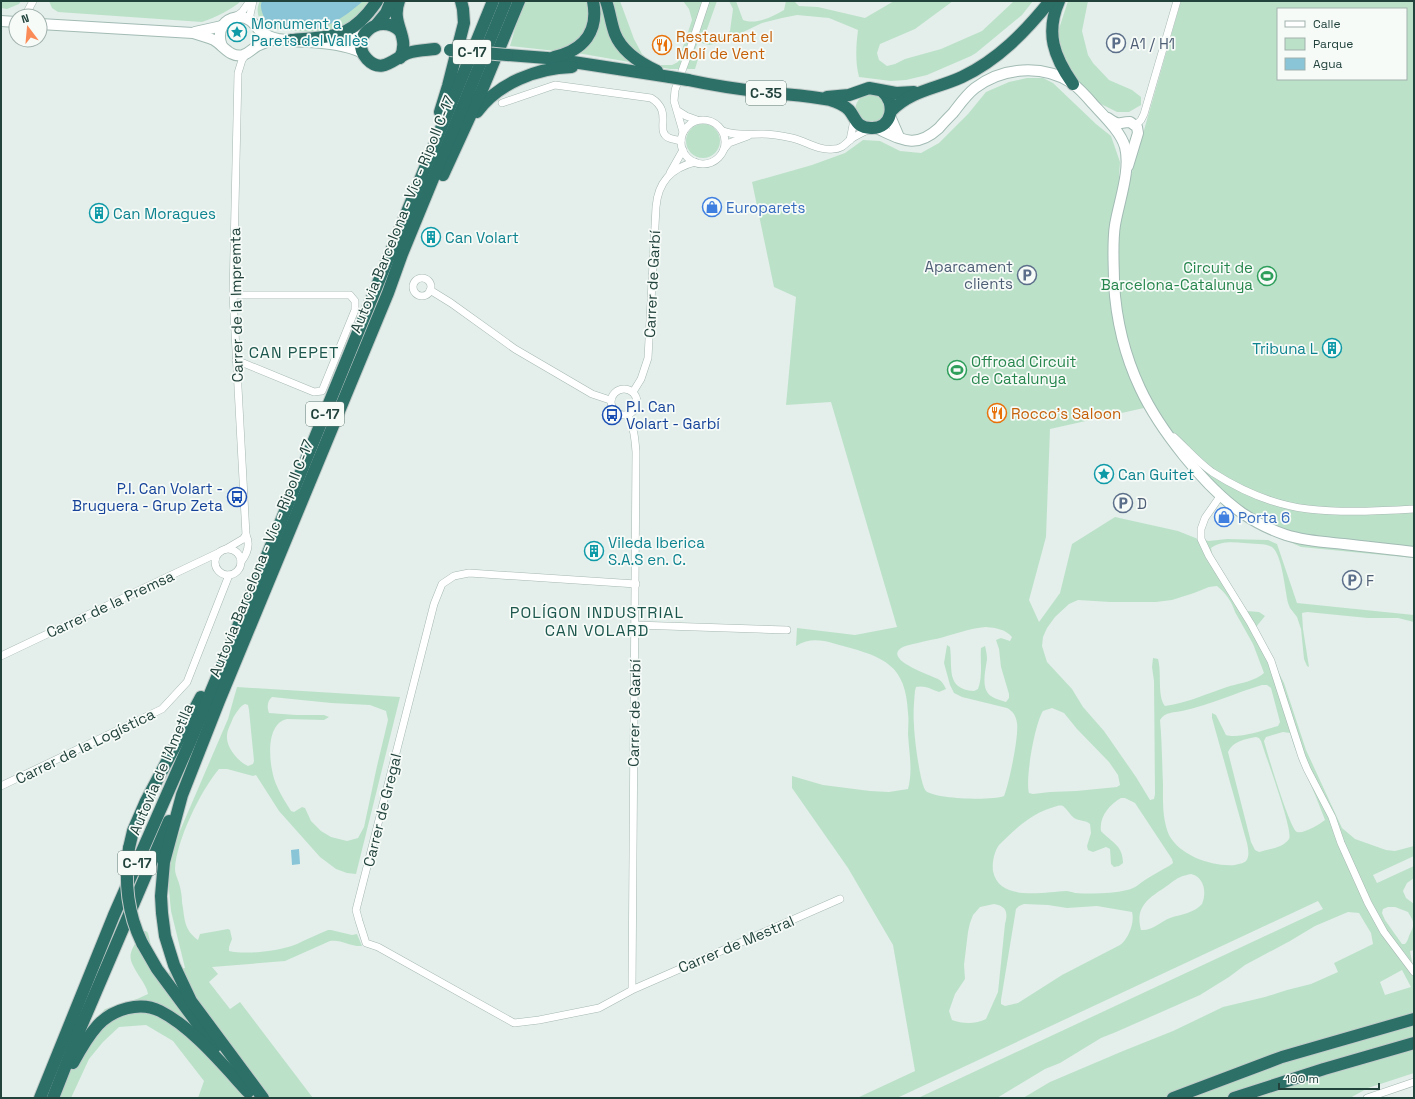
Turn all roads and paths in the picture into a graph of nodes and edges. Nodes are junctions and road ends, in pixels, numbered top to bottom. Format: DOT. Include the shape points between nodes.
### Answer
graph roads {
  1 [pos="252,1"];
  2 [pos="378,1"];
  3 [pos="390,1"];
  4 [pos="399,1"];
  5 [pos="461,1"];
  6 [pos="493,1"];
  7 [pos="506,1"];
  8 [pos="519,1"];
  9 [pos="593,1"];
  10 [pos="606,1"];
  11 [pos="706,1"];
  12 [pos="1050,1"];
  13 [pos="1059,1"];
  14 [pos="1177,1"];
  15 [pos="235,17"];
  16 [pos="48,24"];
  17 [pos="253,24"];
  18 [pos="377,24"];
  19 [pos="222,26"];
  20 [pos="193,33"];
  21 [pos="401,34"];
  22 [pos="364,35"];
  23 [pos="277,39"];
  24 [pos="291,40"];
  25 [pos="329,43"];
  26 [pos="226,49"];
  27 [pos="436,49"];
  28 [pos="251,50"];
  29 [pos="363,53"];
  30 [pos="400,58"];
  31 [pos="547,58"];
  32 [pos="600,65"];
  33 [pos="238,73"];
  34 [pos="670,77"];
  35 [pos="1073,84"];
  36 [pos="860,91"];
  37 [pos="882,91"];
  38 [pos="923,91"];
  39 [pos="814,98"];
  40 [pos="502,103"];
  41 [pos="678,111"];
  42 [pos="890,113"];
  43 [pos="853,117"];
  44 [pos="697,120"];
  45 [pos="1136,125"];
  46 [pos="873,128"];
  47 [pos="463,131"];
  48 [pos="723,131"];
  49 [pos="683,132"];
  50 [pos="1121,133"];
  51 [pos="751,134"];
  52 [pos="900,137"];
  53 [pos="1136,139"];
  54 [pos="850,140"];
  55 [pos="681,141"];
  56 [pos="724,149"];
  57 [pos="682,150"];
  58 [pos="695,162"];
  59 [pos="1125,175"];
  60 [pos="669,176"];
  61 [pos="398,251"];
  62 [pos="430,290"];
  63 [pos="233,295"];
  64 [pos="236,360"];
  65 [pos="633,392"];
  66 [pos="610,400"];
  67 [pos="627,415"];
  68 [pos="1168,434"];
  69 [pos="1221,495"];
  70 [pos="1414,509"];
  71 [pos="246,535"];
  72 [pos="222,551"];
  73 [pos="1414,552"];
  74 [pos="241,562"];
  75 [pos="229,575"];
  76 [pos="636,584"];
  77 [pos="635,625"];
  78 [pos="237,629"];
  79 [pos="787,630"];
  80 [pos="1,656"];
  81 [pos="1,786"];
  82 [pos="182,795"];
  83 [pos="840,899"];
  84 [pos="1414,972"];
  85 [pos="632,990"];
  86 [pos="1414,1019"];
  87 [pos="1414,1043"];
  88 [pos="1414,1082"];
  89 [pos="250,1095"];
  90 [pos="53,1097"];
  91 [pos="40,1098"];
  92 [pos="263,1098"];
  93 [pos="1173,1098"];
  94 [pos="1234,1098"];
  95 [pos="1367,1098"];
  1 -- 15 [label="street"];
  1 -- 17 [label="street" via="250,15"];
  2 -- 24 [label="highway" via="364,18 348,30 326,37"];
  3 -- 18 [label="highway" via="386,13"];
  4 -- 21 [label="highway" via="396,12"];
  5 -- 61 [label="highway" via="464,23 447,92 410,196"];
  6 -- 61 [label="highway, Autovia Barcelona - Vic - Ripoll C-17 / C-17"];
  7 -- 61 [label="highway, Autovia Barcelona - Vic - Ripoll C-17 / C-17"];
  8 -- 47 [label="highway"];
  9 -- 31 [label="highway" via="594,19 586,39 567,53"];
  10 -- 34 [label="highway" via="615,34 621,44 635,59"];
  11 -- 41 [label="street" via="675,90 674,101"];
  12 -- 38 [label="highway, C-35" via="1028,28 994,58 952,82"];
  13 -- 35 [label="highway" via="1053,19 1052,42 1060,64"];
  14 -- 45 [label="street" via="1144,114"];
  15 -- 17 [label="street" via="244,18"];
  15 -- 19 [label="street"];
  16 -- 20 [label="street"];
  17 -- 23 [label="street" via="262,32"];
  17 -- 28 [label="street" via="258,40"];
  18 -- 21 [label="highway, C-35" via="394,26"];
  18 -- 22 [label="highway" via="369,28"];
  19 -- 20 [label="street"];
  19 -- 26 [label="street" via="220,36"];
  20 -- 26 [label="street" via="205,36"];
  21 -- 27 [label="highway, C-35" via="416,44"];
  21 -- 30 [label="highway" via="404,48"];
  22 -- 25 [label="street"];
  22 -- 29 [label="highway" via="361,47"];
  23 -- 24 [label="street"];
  23 -- 28 [label="street"];
  24 -- 25 [label="street"];
  25 -- 29 [label="street"];
  26 -- 28 [label="street" via="239,55"];
  26 -- 33 [label="street" via="236,64"];
  27 -- 30 [label="highway, C-35" via="408,53"];
  27 -- 31 [label="highway, C-35, bridge"];
  28 -- 33 [label="street" via="242,60"];
  29 -- 30 [label="highway, C-35" via="372,63 380,65 387,65"];
  31 -- 32 [label="highway, C-35"];
  32 -- 34 [label="highway, C-35"];
  32 -- 47 [label="highway" via="555,68 521,78 486,101"];
  33 -- 63 [label="street, Carrer de la Impremta"];
  34 -- 39 [label="highway, C-35, bridge"];
  35 -- 50 [label="street" via="1102,114 1116,123"];
  35 -- 52 [label="street" via="1036,70 998,75 973,89 933,134 913,141"];
  36 -- 37 [label="highway, C-35" via="873,88"];
  36 -- 39 [label="highway, C-35" via="842,96"];
  36 -- 43 [label="highway" via="852,101"];
  37 -- 38 [label="highway, C-35"];
  37 -- 42 [label="highway" via="889,98"];
  38 -- 42 [label="highway, C-35" via="903,100"];
  39 -- 43 [label="highway, C-35" via="837,103 846,108"];
  40 -- 55 [label="street" via="555,85 651,98 664,113 664,134 668,138"];
  41 -- 44 [label="street"];
  41 -- 49 [label="street"];
  42 -- 46 [label="highway, C-35" via="883,125"];
  42 -- 52 [label="street"];
  43 -- 46 [label="highway, C-35" via="861,126"];
  43 -- 54 [label="street"];
  44 -- 48 [label="street" via="712,121"];
  44 -- 49 [label="street"];
  45 -- 50 [label="street" via="1130,122"];
  45 -- 53 [label="street"];
  46 -- 52 [label="street"];
  46 -- 54 [label="street"];
  47 -- 61 [label="highway" via="418,232"];
  48 -- 51 [label="street" via="729,134"];
  48 -- 56 [label="street"];
  49 -- 55 [label="street"];
  50 -- 53 [label="street" via="1131,142"];
  50 -- 59 [label="street" via="1126,154"];
  51 -- 54 [label="street" via="793,138 828,149 841,147"];
  51 -- 56 [label="street" via="729,143"];
  53 -- 59 [label="street"];
  55 -- 57 [label="street"];
  56 -- 58 [label="street" via="715,161 705,164"];
  57 -- 58 [label="street"];
  57 -- 60 [label="street, Carrer de Garbí"];
  58 -- 60 [label="street, Carrer de Garbí" via="682,166"];
  59 -- 68 [label="street" via="1115,228 1116,306 1131,367 1141,390"];
  60 -- 65 [label="street, Carrer de Garbí" via="661,185 656,198 648,358 641,379"];
  61 -- 78 [label="highway, Autovia Barcelona - Vic - Ripoll C-17 / C-17"];
  61 -- 82 [label="highway, Autovia Barcelona - Vic - Ripoll C-17 / C-17" via="388,294"];
  62 -- 66 [label="street" via="518,351 592,394"];
  63 -- 64 [label="street, Carrer de la Impremta"];
  63 -- 64 [label="street" via="350,295 355,301 355,310 322,391 314,392"];
  64 -- 71 [label="street, Carrer de la Impremta"];
  65 -- 66 [label="street" via="620,389"];
  65 -- 67 [label="street" via="637,405"];
  66 -- 67 [label="street" via="614,411 620,415"];
  67 -- 76 [label="street, Carrer de Garbí" via="634,432 636,452"];
  68 -- 69 [label="street"];
  68 -- 70 [label="street" via="1210,471 1265,499 1307,509"];
  69 -- 73 [label="street" via="1252,520 1287,535 1314,541"];
  69 -- 84 [label="street" via="1205,518 1201,539 1271,661 1302,757 1332,817 1368,903 1384,932"];
  71 -- 72 [label="street"];
  71 -- 74 [label="street, Carrer de la Impremta" via="248,547"];
  72 -- 74 [label="street" via="236,551"];
  72 -- 75 [label="street" via="216,559 216,567 221,573"];
  72 -- 80 [label="street, Carrer de la Premsa"];
  74 -- 75 [label="street" via="236,572"];
  75 -- 81 [label="street, Carrer de la Logística" via="187,682 162,709"];
  76 -- 77 [label="street, Carrer de Garbí"];
  76 -- 85 [label="street, Carrer de Gregal" via="469,573 454,576 442,584 432,611 356,910 366,943 378,947 514,1023 599,1008"];
  77 -- 79 [label="street"];
  77 -- 85 [label="street, Carrer de Garbí"];
  78 -- 89 [label="highway, bridge" via="146,801 133,832 126,877 128,903 142,943 157,969"];
  78 -- 91 [label="highway, Autovia de l'Ametlla / C-17" via="114,916"];
  82 -- 90 [label="highway, Autovia de l'Ametlla / C-17" via="128,914"];
  82 -- 92 [label="highway" via="162,876 162,913 169,951 192,1001"];
  83 -- 85 [label="street, Carrer de Mestral"];
  86 -- 93 [label="highway" via="1282,1057"];
  87 -- 94 [label="highway"];
  88 -- 95 [label="street"];
  89 -- 90 [label="highway" via="179,1023 160,1010 135,1007 121,1009 99,1024"];
}
